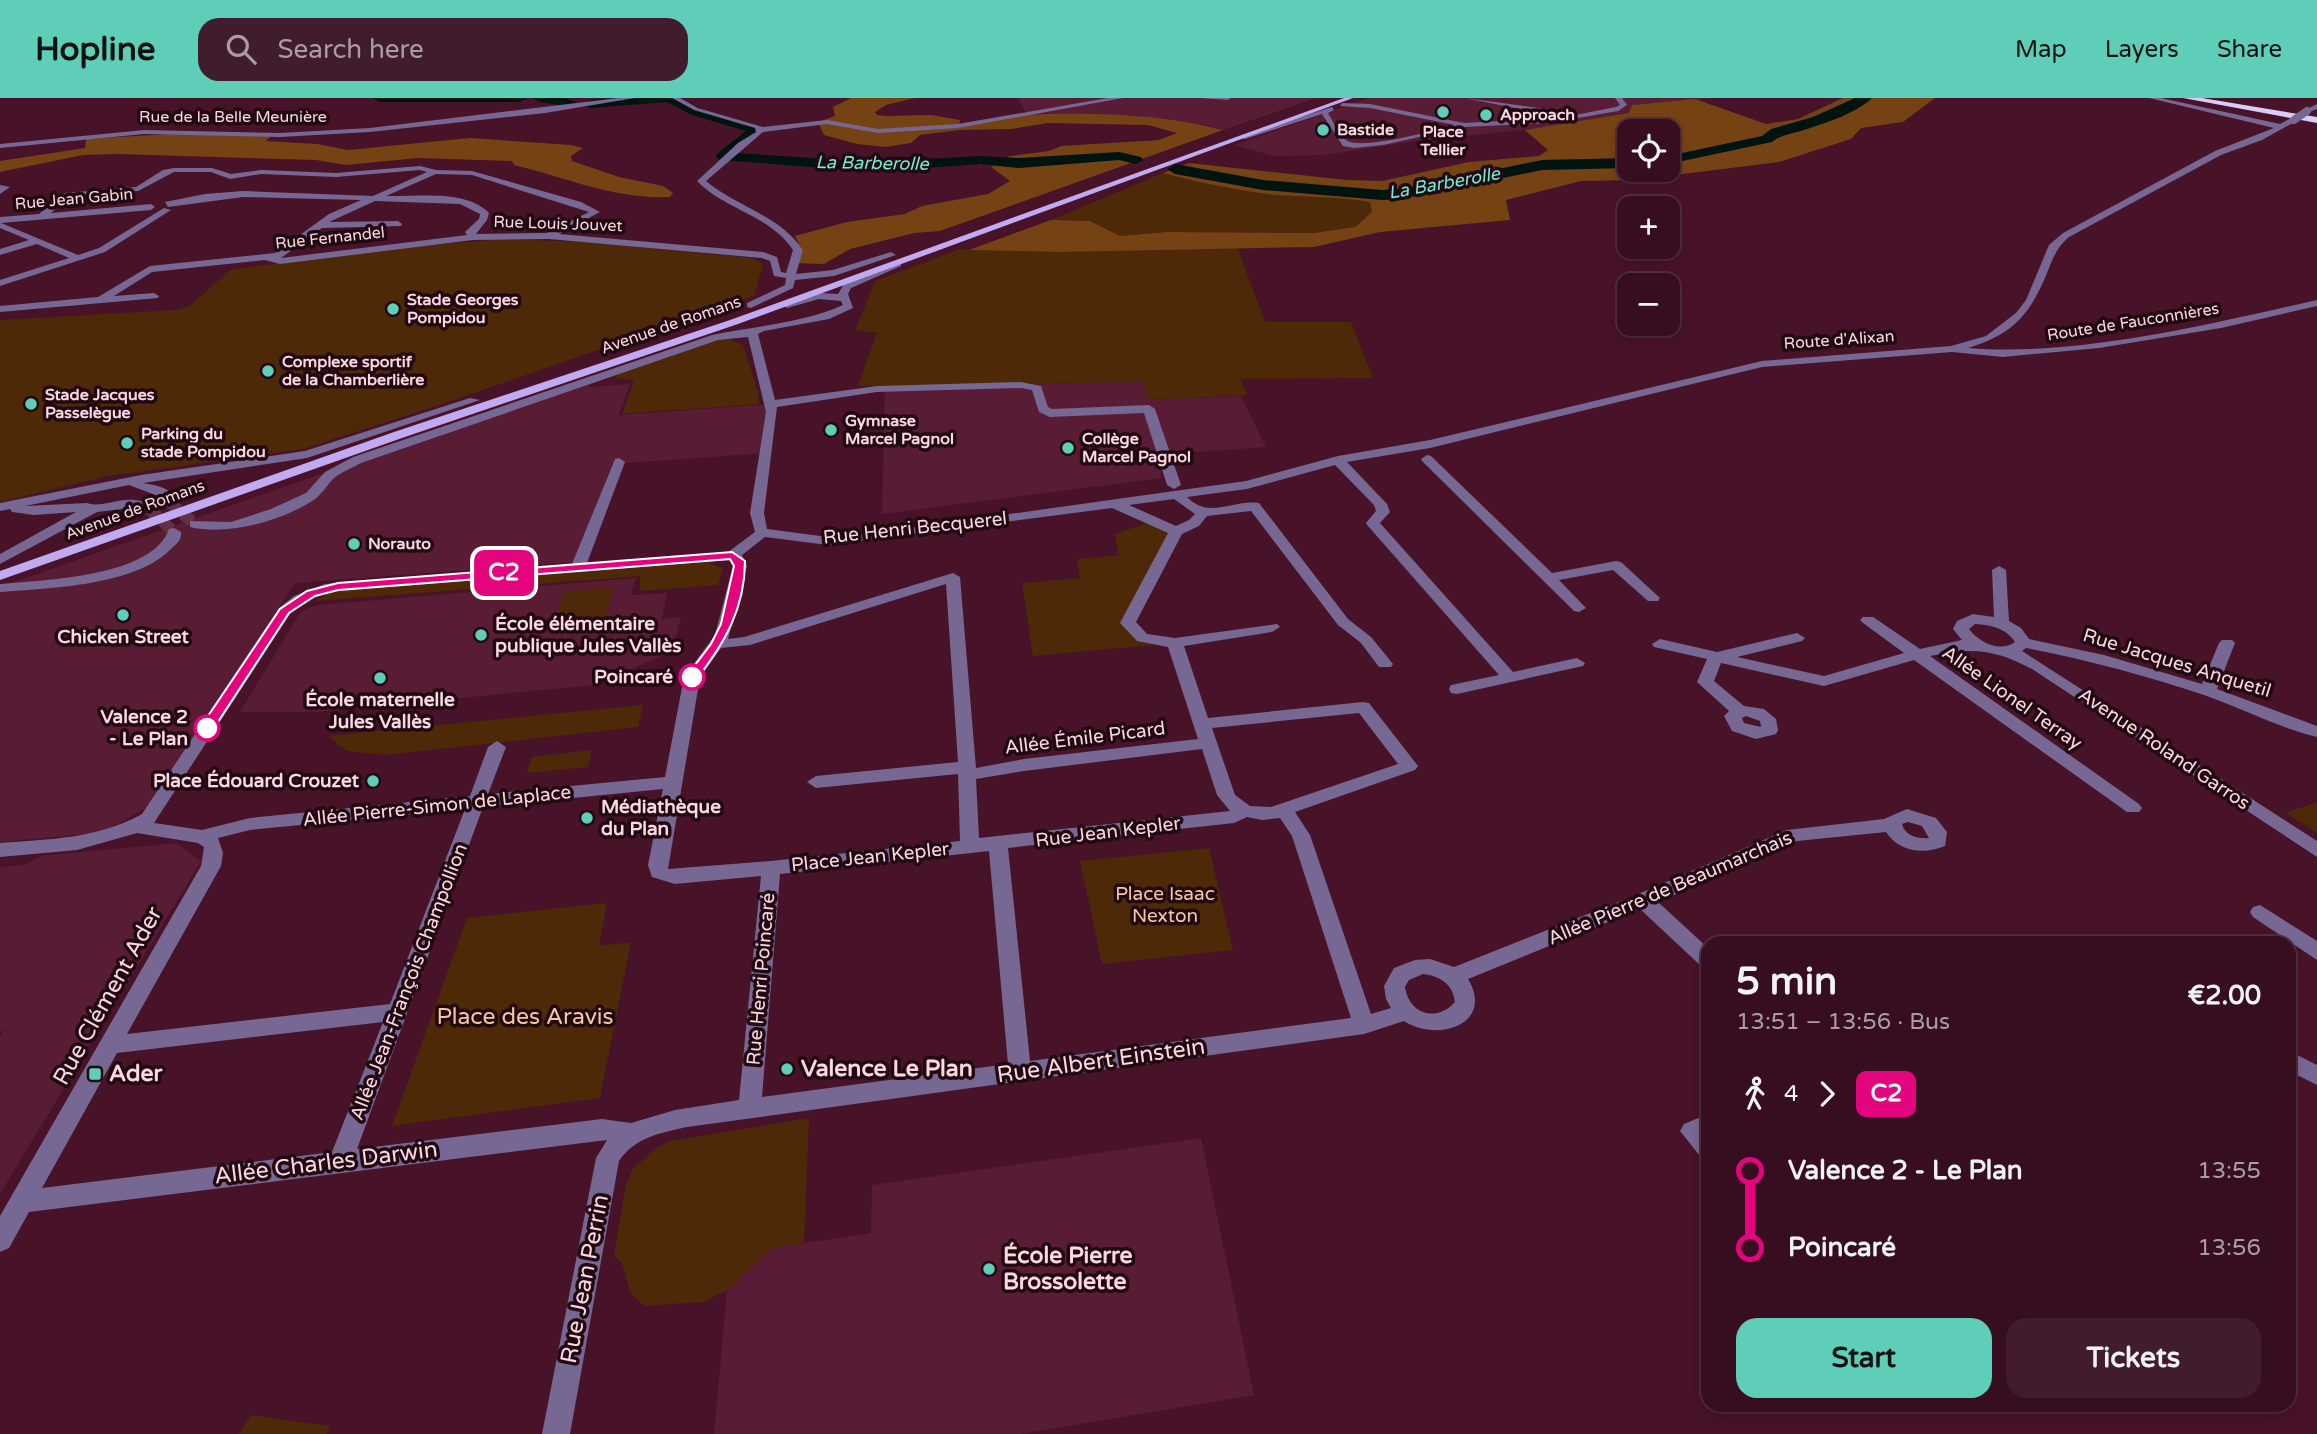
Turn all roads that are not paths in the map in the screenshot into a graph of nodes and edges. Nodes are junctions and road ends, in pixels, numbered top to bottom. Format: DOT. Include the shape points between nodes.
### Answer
graph roads {
  1 [pos="632,98"];
  2 [pos="675,98"];
  3 [pos="1120,98"];
  4 [pos="1203,98"];
  5 [pos="1227,98"];
  6 [pos="1321,98"];
  7 [pos="1350,98"];
  8 [pos="1362,98"];
  9 [pos="1468,98"];
  10 [pos="1618,98"];
  11 [pos="2152,98"];
  12 [pos="2186,98"];
  13 [pos="2203,98"];
  14 [pos="1099,102"];
  15 [pos="1339,102"];
  16 [pos="1370,106"];
  17 [pos="2317,106"];
  18 [pos="1113,107"];
  19 [pos="1324,112"];
  20 [pos="1291,113"];
  21 [pos="1534,116"];
  22 [pos="1567,116"];
  23 [pos="2317,118"];
  24 [pos="1464,125"];
  25 [pos="2281,127"];
  26 [pos="758,132"];
  27 [pos="1215,145"];
  28 [pos="0,146"];
  29 [pos="436,172"];
  30 [pos="230,177"];
  31 [pos="138,189"];
  32 [pos="205,197"];
  33 [pos="368,200"];
  34 [pos="163,209"];
  35 [pos="105,211"];
  36 [pos="42,216"];
  37 [pos="0,222"];
  38 [pos="398,224"];
  39 [pos="323,225"];
  40 [pos="14,233"];
  41 [pos="0,236"];
  42 [pos="549,236"];
  43 [pos="473,237"];
  44 [pos="36,241"];
  45 [pos="0,250"];
  46 [pos="173,254"];
  47 [pos="891,255"];
  48 [pos="265,257"];
  49 [pos="914,257"];
  50 [pos="78,258"];
  51 [pos="150,269"];
  52 [pos="791,275"];
  53 [pos="0,283"];
  54 [pos="154,296"];
  55 [pos="845,298"];
  56 [pos="101,300"];
  57 [pos="2317,303"];
  58 [pos="751,305"];
  59 [pos="0,309"];
  60 [pos="83,312"];
  61 [pos="734,322"];
  62 [pos="752,333"];
  63 [pos="1952,349"];
  64 [pos="474,400"];
  65 [pos="771,404"];
  66 [pos="1430,444"];
  67 [pos="1392,451"];
  68 [pos="1338,460"];
  69 [pos="1427,460"];
  70 [pos="620,462"];
  71 [pos="206,470"];
  72 [pos="1287,475"];
  73 [pos="110,485"];
  74 [pos="1175,490"];
  75 [pos="1115,504"];
  76 [pos="108,506"];
  77 [pos="2,507"];
  78 [pos="149,509"];
  79 [pos="34,511"];
  80 [pos="1202,514"];
  81 [pos="195,524"];
  82 [pos="1176,531"];
  83 [pos="174,532"];
  84 [pos="762,533"];
  85 [pos="25,546"];
  86 [pos="732,556"];
  87 [pos="0,560"];
  88 [pos="578,567"];
  89 [pos="0,569"];
  90 [pos="1998,570"];
  91 [pos="0,576"];
  92 [pos="1549,578"];
  93 [pos="0,588"];
  94 [pos="1653,598"];
  95 [pos="1579,608"];
  96 [pos="1868,620"];
  97 [pos="2002,624"];
  98 [pos="1272,628"];
  99 [pos="1797,638"];
  100 [pos="1175,643"];
  101 [pos="2227,643"];
  102 [pos="717,644"];
  103 [pos="1660,644"];
  104 [pos="1977,644"];
  105 [pos="2016,647"];
  106 [pos="1915,655"];
  107 [pos="1716,657"];
  108 [pos="1577,663"];
  109 [pos="1385,664"];
  110 [pos="1509,677"];
  111 [pos="1457,688"];
  112 [pos="2208,690"];
  113 [pos="1739,711"];
  114 [pos="1202,724"];
  115 [pos="2317,732"];
  116 [pos="1208,743"];
  117 [pos="497,747"];
  118 [pos="968,771"];
  119 [pos="673,782"];
  120 [pos="816,782"];
  121 [pos="477,803"];
  122 [pos="2133,808"];
  123 [pos="1244,811"];
  124 [pos="1286,812"];
  125 [pos="1892,825"];
  126 [pos="136,826"];
  127 [pos="203,837"];
  128 [pos="998,844"];
  129 [pos="970,847"];
  130 [pos="0,850"];
  131 [pos="2317,850"];
  132 [pos="771,867"];
  133 [pos="1643,900"];
  134 [pos="2260,912"];
  135 [pos="2294,936"];
  136 [pos="2296,937"];
  137 [pos="2317,952"];
  138 [pos="1701,954"];
  139 [pos="1454,976"];
  140 [pos="398,1011"];
  141 [pos="1405,1012"];
  142 [pos="1364,1025"];
  143 [pos="112,1045"];
  144 [pos="2296,1064"];
  145 [pos="1020,1072"];
  146 [pos="2317,1076"];
  147 [pos="750,1108"];
  148 [pos="1701,1127"];
  149 [pos="631,1133"];
  150 [pos="1701,1141"];
  151 [pos="341,1161"];
  152 [pos="22,1202"];
  153 [pos="0,1240"];
  154 [pos="556,1434"];
  1 -- 28 [label="street, Rue de la Belle Meunière" via="370,130 280,135 144,132"];
  2 -- 26 [label="street" via="696,109 759,127"];
  3 -- 14 [label="street"];
  4 -- 5 [label="street"];
  6 -- 20 [label="street"];
  7 -- 27 [label="main road, Avenue de Romans"];
  8 -- 15 [label="street"];
  8 -- 16 [label="street"];
  9 -- 21 [label="street"];
  10 -- 22 [label="street" via="1624,105 1618,109"];
  11 -- 25 [label="street"];
  12 -- 23 [label="highway"];
  13 -- 23 [label="highway"];
  14 -- 18 [label="street"];
  14 -- 26 [label="street" via="970,125 891,131 827,122"];
  15 -- 16 [label="street"];
  15 -- 19 [label="street"];
  15 -- 20 [label="main road, Avenue de Romans"];
  16 -- 24 [label="street"];
  17 -- 25 [label="street, Route d'Alixan, bridge"];
  19 -- 24 [label="street" via="1340,138 1353,145"];
  19 -- 27 [label="street"];
  20 -- 47 [label="main road, Avenue de Romans"];
  21 -- 22 [label="street" via="1547,112"];
  21 -- 22 [label="street" via="1549,121"];
  21 -- 24 [label="street"];
  25 -- 63 [label="street, Route d'Alixan" via="2218,153 2066,235 2054,245 2020,315 1990,338"];
  26 -- 52 [label="street" via="701,181 792,240 798,250"];
  27 -- 49 [label="main road, Avenue de Romans"];
  29 -- 30 [label="street" via="420,168 336,175 261,172"];
  29 -- 33 [label="street"];
  29 -- 42 [label="street" via="462,170 596,212"];
  30 -- 31 [label="street" via="212,170 174,170"];
  30 -- 32 [label="street"];
  31 -- 35 [label="street"];
  31 -- 36 [label="street" via="65,197"];
  32 -- 33 [label="street, Rue Louis Jouvet" via="298,195"];
  32 -- 34 [label="street, Rue Louis Jouvet"];
  33 -- 39 [label="street"];
  33 -- 43 [label="street, Rue Louis Jouvet" via="461,201 485,213 470,232"];
  34 -- 35 [label="street, Rue Jean Gabin"];
  34 -- 50 [label="street, Rue Louis Jouvet" via="113,244"];
  35 -- 36 [label="street, Rue Jean Gabin"];
  36 -- 37 [label="street, Rue Jean Gabin"];
  37 -- 40 [label="street"];
  38 -- 39 [label="street"];
  39 -- 48 [label="street" via="278,256"];
  40 -- 41 [label="street"];
  40 -- 44 [label="street"];
  42 -- 43 [label="street, Rue Louis Jouvet"];
  42 -- 52 [label="street, Rue Louis Jouvet" via="762,256 774,258 777,274"];
  43 -- 48 [label="street, Rue Fernandel" via="279,261"];
  44 -- 45 [label="street"];
  44 -- 50 [label="street"];
  46 -- 51 [label="street, Rue Fernandel"];
  47 -- 52 [label="street" via="823,276"];
  47 -- 58 [label="main road, Avenue de Romans"];
  48 -- 51 [label="street, Rue Fernandel"];
  49 -- 55 [label="street" via="847,286"];
  49 -- 61 [label="main road, Avenue de Romans"];
  50 -- 53 [label="street, Rue Louis Jouvet"];
  51 -- 56 [label="street, Rue Fernandel"];
  52 -- 58 [label="street" via="788,288"];
  54 -- 56 [label="street"];
  55 -- 61 [label="street" via="810,297"];
  55 -- 62 [label="street" via="849,306 836,314"];
  56 -- 59 [label="street, Rue Fernandel"];
  56 -- 60 [label="street, Rue Fernandel"];
  57 -- 63 [label="street, Route de Fauconnières" via="2099,345 2003,354"];
  58 -- 64 [label="main road, Avenue de Romans"];
  61 -- 91 [label="main road, Avenue de Romans"];
  62 -- 65 [label="street"];
  62 -- 81 [label="street" via="716,337 356,460 330,475 311,496 276,512 232,526"];
  63 -- 66 [label="street, Route d'Alixan" via="1762,364"];
  64 -- 71 [label="street" via="307,454"];
  64 -- 89 [label="main road, Avenue de Romans"];
  65 -- 74 [label="street" via="877,389 1021,385 1037,388 1043,410 1050,413 1149,409"];
  65 -- 84 [label="street" via="757,513"];
  66 -- 67 [label="street, Route d'Alixan"];
  66 -- 69 [label="street" via="1438,451"];
  67 -- 68 [label="street, Route d'Alixan"];
  67 -- 69 [label="street" via="1406,459"];
  68 -- 72 [label="street, Route d'Alixan"];
  68 -- 110 [label="street" via="1380,504 1383,512 1373,523"];
  69 -- 92 [label="street"];
  70 -- 88 [label="street"];
  71 -- 73 [label="street"];
  71 -- 73 [label="street" via="177,482 168,498 146,486"];
  72 -- 74 [label="street, Rue Henri Becquerel"];
  73 -- 77 [label="street"];
  74 -- 75 [label="street, Rue Henri Becquerel"];
  74 -- 80 [label="street" via="1185,505"];
  75 -- 82 [label="street"];
  75 -- 84 [label="street, Rue Henri Becquerel" via="841,540"];
  76 -- 78 [label="street"];
  76 -- 79 [label="street"];
  76 -- 85 [label="street" via="77,515"];
  77 -- 79 [label="street"];
  79 -- 85 [label="street" via="46,519"];
  80 -- 82 [label="street"];
  80 -- 109 [label="street" via="1254,506 1343,622 1366,640"];
  82 -- 100 [label="street" via="1128,623 1142,638"];
  83 -- 93 [label="street" via="175,537 158,554 107,574"];
  84 -- 86 [label="street"];
  85 -- 87 [label="street"];
  86 -- 88 [label="street"];
  86 -- 102 [label="street, Rue Henri Poincaré" via="740,566 727,624"];
  88 -- 126 [label="street" via="338,586 299,599 284,611 256,652 158,806"];
  90 -- 97 [label="street"];
  92 -- 94 [label="street" via="1616,565"];
  92 -- 95 [label="street"];
  96 -- 106 [label="street, Allée Lionel Terray"];
  97 -- 104 [label="street" via="1982,619 1962,624 1963,634"];
  97 -- 105 [label="street" via="2018,633"];
  98 -- 100 [label="street"];
  99 -- 107 [label="street"];
  100 -- 114 [label="street"];
  101 -- 112 [label="street"];
  102 -- 118 [label="street" via="745,642 953,577"];
  102 -- 119 [label="street, Rue Henri Poincaré" via="692,677"];
  103 -- 107 [label="street, Rue Jacques Anquetil"];
  104 -- 105 [label="street, Rue Jacques Anquetil" via="1993,650"];
  104 -- 106 [label="street, Rue Jacques Anquetil"];
  105 -- 112 [label="street, Rue Jacques Anquetil" via="2131,667"];
  105 -- 131 [label="street, Avenue Roland Garros"];
  106 -- 107 [label="street, Rue Jacques Anquetil" via="1824,681"];
  106 -- 122 [label="street, Allée Lionel Terray"];
  107 -- 113 [label="street" via="1705,682"];
  108 -- 110 [label="street"];
  110 -- 111 [label="street"];
  112 -- 115 [label="street, Rue Jacques Anquetil"];
  114 -- 116 [label="street"];
  114 -- 124 [label="street" via="1363,708 1409,766 1294,804"];
  116 -- 118 [label="street, Allée Émile Picard"];
  116 -- 123 [label="street" via="1229,801"];
  117 -- 121 [label="street, Allée Jean-François Champollion"];
  118 -- 120 [label="street, Allée Émile Picard"];
  118 -- 129 [label="street"];
  119 -- 121 [label="street, Allée Pierre-Simon de Laplace"];
  119 -- 132 [label="street, Rue Henri Poincaré" via="659,872 675,877"];
  121 -- 127 [label="street, Allée Pierre-Simon de Laplace" via="250,824"];
  121 -- 140 [label="street, Allée Jean-François Champollion"];
  123 -- 124 [label="street, Rue Jean Kepler"];
  123 -- 128 [label="street, Rue Jean Kepler" via="1234,817"];
  124 -- 142 [label="street" via="1301,835"];
  125 -- 133 [label="street, Allée Pierre de Beaumarchais" via="1794,835"];
  126 -- 127 [label="street"];
  126 -- 130 [label="street" via="99,840"];
  127 -- 143 [label="street, Rue Clément Ader" via="213,844 211,866"];
  128 -- 129 [label="street, Rue Jean Kepler"];
  128 -- 145 [label="street"];
  129 -- 132 [label="street, Place Jean Kepler"];
  132 -- 147 [label="street, Rue Henri Poincaré"];
  133 -- 138 [label="street"];
  133 -- 139 [label="street, Allée Pierre de Beaumarchais"];
  134 -- 135 [label="street"];
  136 -- 137 [label="street"];
  139 -- 141 [label="street" via="1422,966 1402,972 1393,987"];
  139 -- 141 [label="street" via="1466,994 1461,1013 1442,1023 1429,1023"];
  140 -- 143 [label="street"];
  140 -- 151 [label="street, Allée Jean-François Champollion"];
  141 -- 142 [label="street, Rue Albert Einstein"];
  142 -- 145 [label="street, Rue Albert Einstein"];
  143 -- 152 [label="street, Rue Clément Ader"];
  144 -- 146 [label="street"];
  145 -- 147 [label="street, Rue Albert Einstein"];
  147 -- 149 [label="street, Rue Albert Einstein" via="650,1125"];
  148 -- 150 [label="street" via="1692,1131"];
  149 -- 151 [label="street, Allée Charles Darwin" via="602,1129"];
  149 -- 154 [label="street, Rue Jean Perrin" via="616,1144 608,1158"];
  151 -- 152 [label="street, Allée Charles Darwin"];
  152 -- 153 [label="street, Rue Clément Ader"];
}
